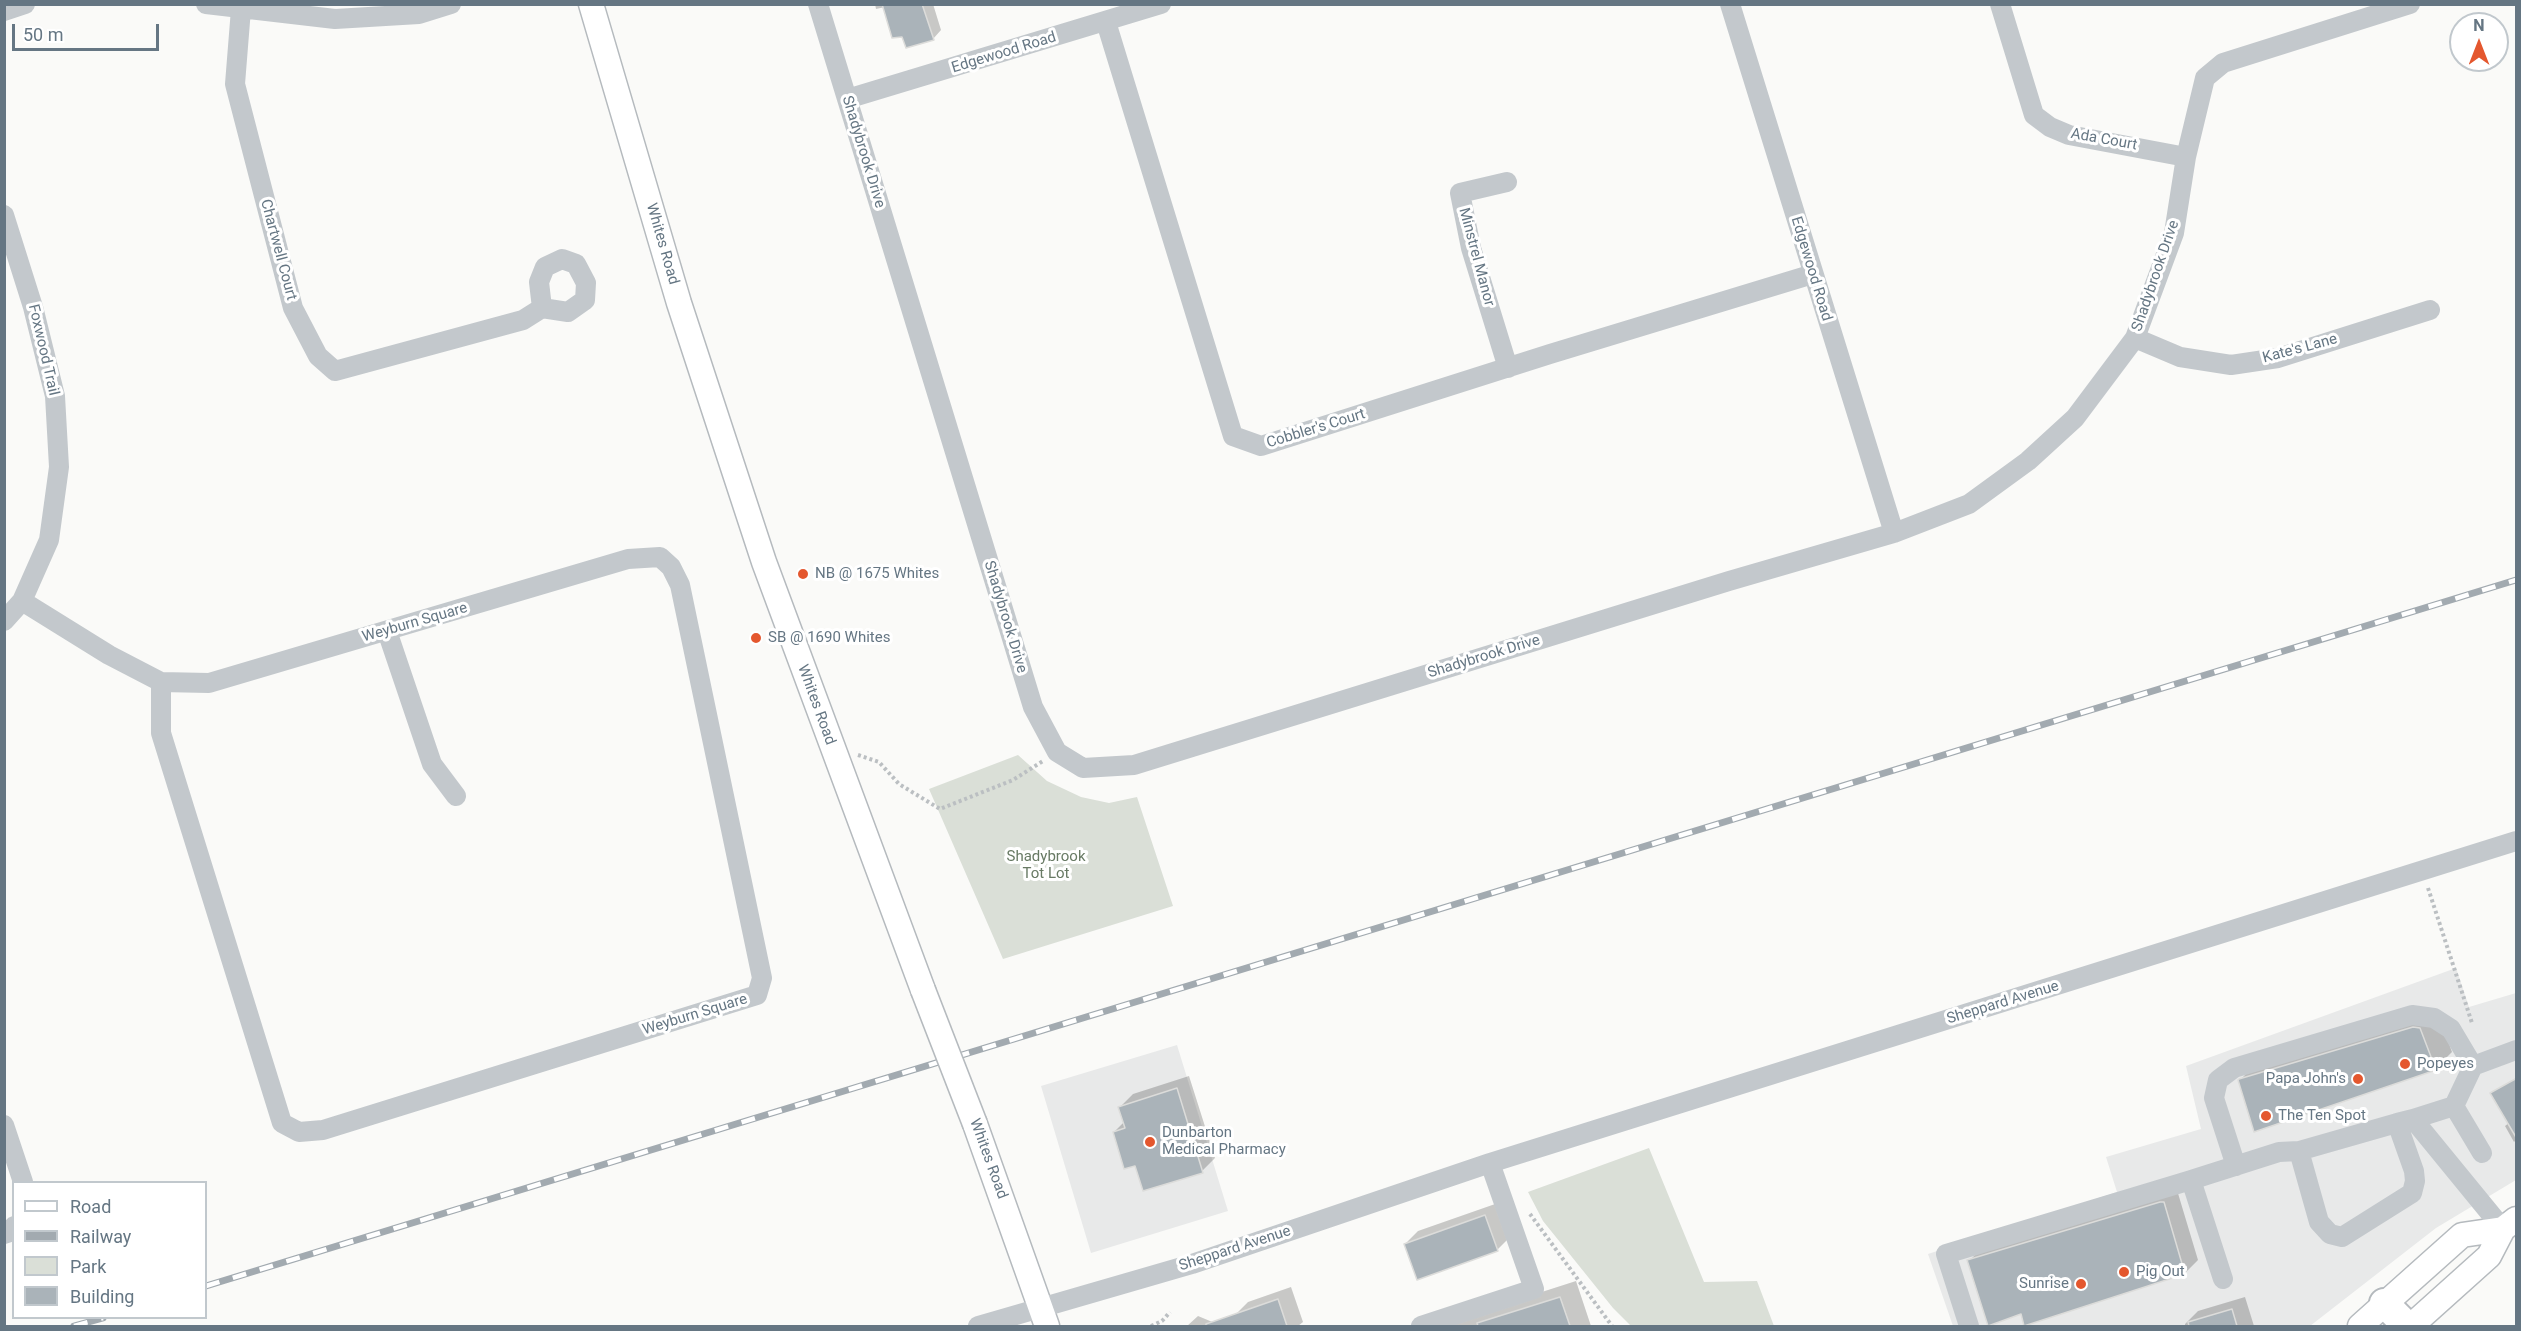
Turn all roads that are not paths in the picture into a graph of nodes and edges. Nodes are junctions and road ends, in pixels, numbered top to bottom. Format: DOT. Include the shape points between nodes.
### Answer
graph roads {
  1 [pos="25,4"];
  2 [pos="206,4"];
  3 [pos="451,4"];
  4 [pos="591,4"];
  5 [pos="818,4"];
  6 [pos="1161,4"];
  7 [pos="1730,4"];
  8 [pos="2000,4"];
  9 [pos="2410,4"];
  10 [pos="241,9"];
  11 [pos="4,10"];
  12 [pos="1106,22"];
  13 [pos="847,99"];
  14 [pos="2186,157"];
  15 [pos="1507,182"];
  16 [pos="4,215"];
  17 [pos="1813,274"];
  18 [pos="542,308"];
  19 [pos="2430,310"];
  20 [pos="2135,338"];
  21 [pos="1508,368"];
  22 [pos="1894,533"];
  23 [pos="22,601"];
  24 [pos="4,621"];
  25 [pos="387,631"];
  26 [pos="161,682"];
  27 [pos="456,796"];
  28 [pos="2517,841"];
  29 [pos="2517,1050"];
  30 [pos="2473,1065"];
  31 [pos="2454,1106"];
  32 [pos="2405,1121"];
  33 [pos="4,1125"];
  34 [pos="2299,1151"];
  35 [pos="2482,1153"];
  36 [pos="1490,1163"];
  37 [pos="2236,1166"];
  38 [pos="2191,1180"];
  39 [pos="23,1181"];
  40 [pos="2510,1224"];
  41 [pos="2223,1279"];
  42 [pos="2384,1303"];
  43 [pos="1044,1317"];
  44 [pos="978,1326"];
  45 [pos="1421,1326"];
  46 [pos="1970,1326"];
  47 [pos="2360,1326"];
  48 [pos="2409,1326"];
  1 -- 11 [label="street"];
  2 -- 10 [label="street"];
  3 -- 10 [label="street" via="418,14 335,19"];
  4 -- 43 [label="main road, Whites Road, bridge" via="683,314 764,562"];
  5 -- 13 [label="street, Shadybrook Drive"];
  6 -- 12 [label="street, Edgewood Road"];
  7 -- 17 [label="street, Edgewood Road"];
  8 -- 14 [label="street, Ada Court" via="2034,115 2050,128 2069,135"];
  9 -- 14 [label="street, Shadybrook Drive" via="2223,63 2205,78"];
  10 -- 18 [label="street, Chartwell Court" via="235,84 293,308 318,356 335,371 523,320"];
  12 -- 13 [label="street, Edgewood Road"];
  12 -- 21 [label="street, Cobbler's Court" via="1233,436 1262,446"];
  13 -- 22 [label="street, Shadybrook Drive" via="1033,707 1056,752 1083,768 1134,765"];
  14 -- 20 [label="street, Shadybrook Drive" via="2174,233"];
  15 -- 21 [label="street, Minstrel Manor" via="1460,194 1471,248"];
  16 -- 23 [label="street, Foxwood Trail" via="55,396 59,467 49,540"];
  17 -- 21 [label="street, Cobbler's Court"];
  17 -- 22 [label="street, Edgewood Road"];
  19 -- 20 [label="street, Kate's Lane" via="2278,358 2231,365 2180,357"];
  20 -- 22 [label="street, Shadybrook Drive" via="2075,418 2028,461 1969,504"];
  23 -- 24 [label="street, Foxwood Trail"];
  23 -- 26 [label="street, Weyburn Square" via="109,656"];
  25 -- 26 [label="street, Weyburn Square" via="209,682"];
  25 -- 26 [label="street, Weyburn Square" via="628,560 660,557 671,567 680,585 762,978 757,995 322,1130 299,1132 282,1123 161,733"];
  25 -- 27 [label="street" via="432,764"];
  28 -- 36 [label="street, Sheppard Avenue"];
  29 -- 30 [label="street"];
  30 -- 31 [label="street"];
  30 -- 37 [label="street" via="2451,1029 2434,1018 2412,1015 2234,1068 2218,1080 2214,1098"];
  31 -- 32 [label="street"];
  31 -- 35 [label="street"];
  32 -- 34 [label="street"];
  32 -- 34 [label="street" via="2415,1181 2412,1193 2342,1237 2330,1234 2319,1222"];
  32 -- 40 [label="street"];
  33 -- 39 [label="street"];
  34 -- 37 [label="street" via="2279,1152"];
  36 -- 43 [label="street, Sheppard Avenue"];
  36 -- 45 [label="street" via="1533,1289"];
  37 -- 38 [label="street"];
  38 -- 41 [label="street"];
  38 -- 46 [label="street" via="1946,1254"];
  40 -- 42 [label="main road" via="2462,1235"];
  40 -- 48 [label="main road" via="2489,1256"];
  42 -- 47 [label="main road"];
  42 -- 48 [label="highway"];
  43 -- 44 [label="street, Sheppard Avenue"];
}
